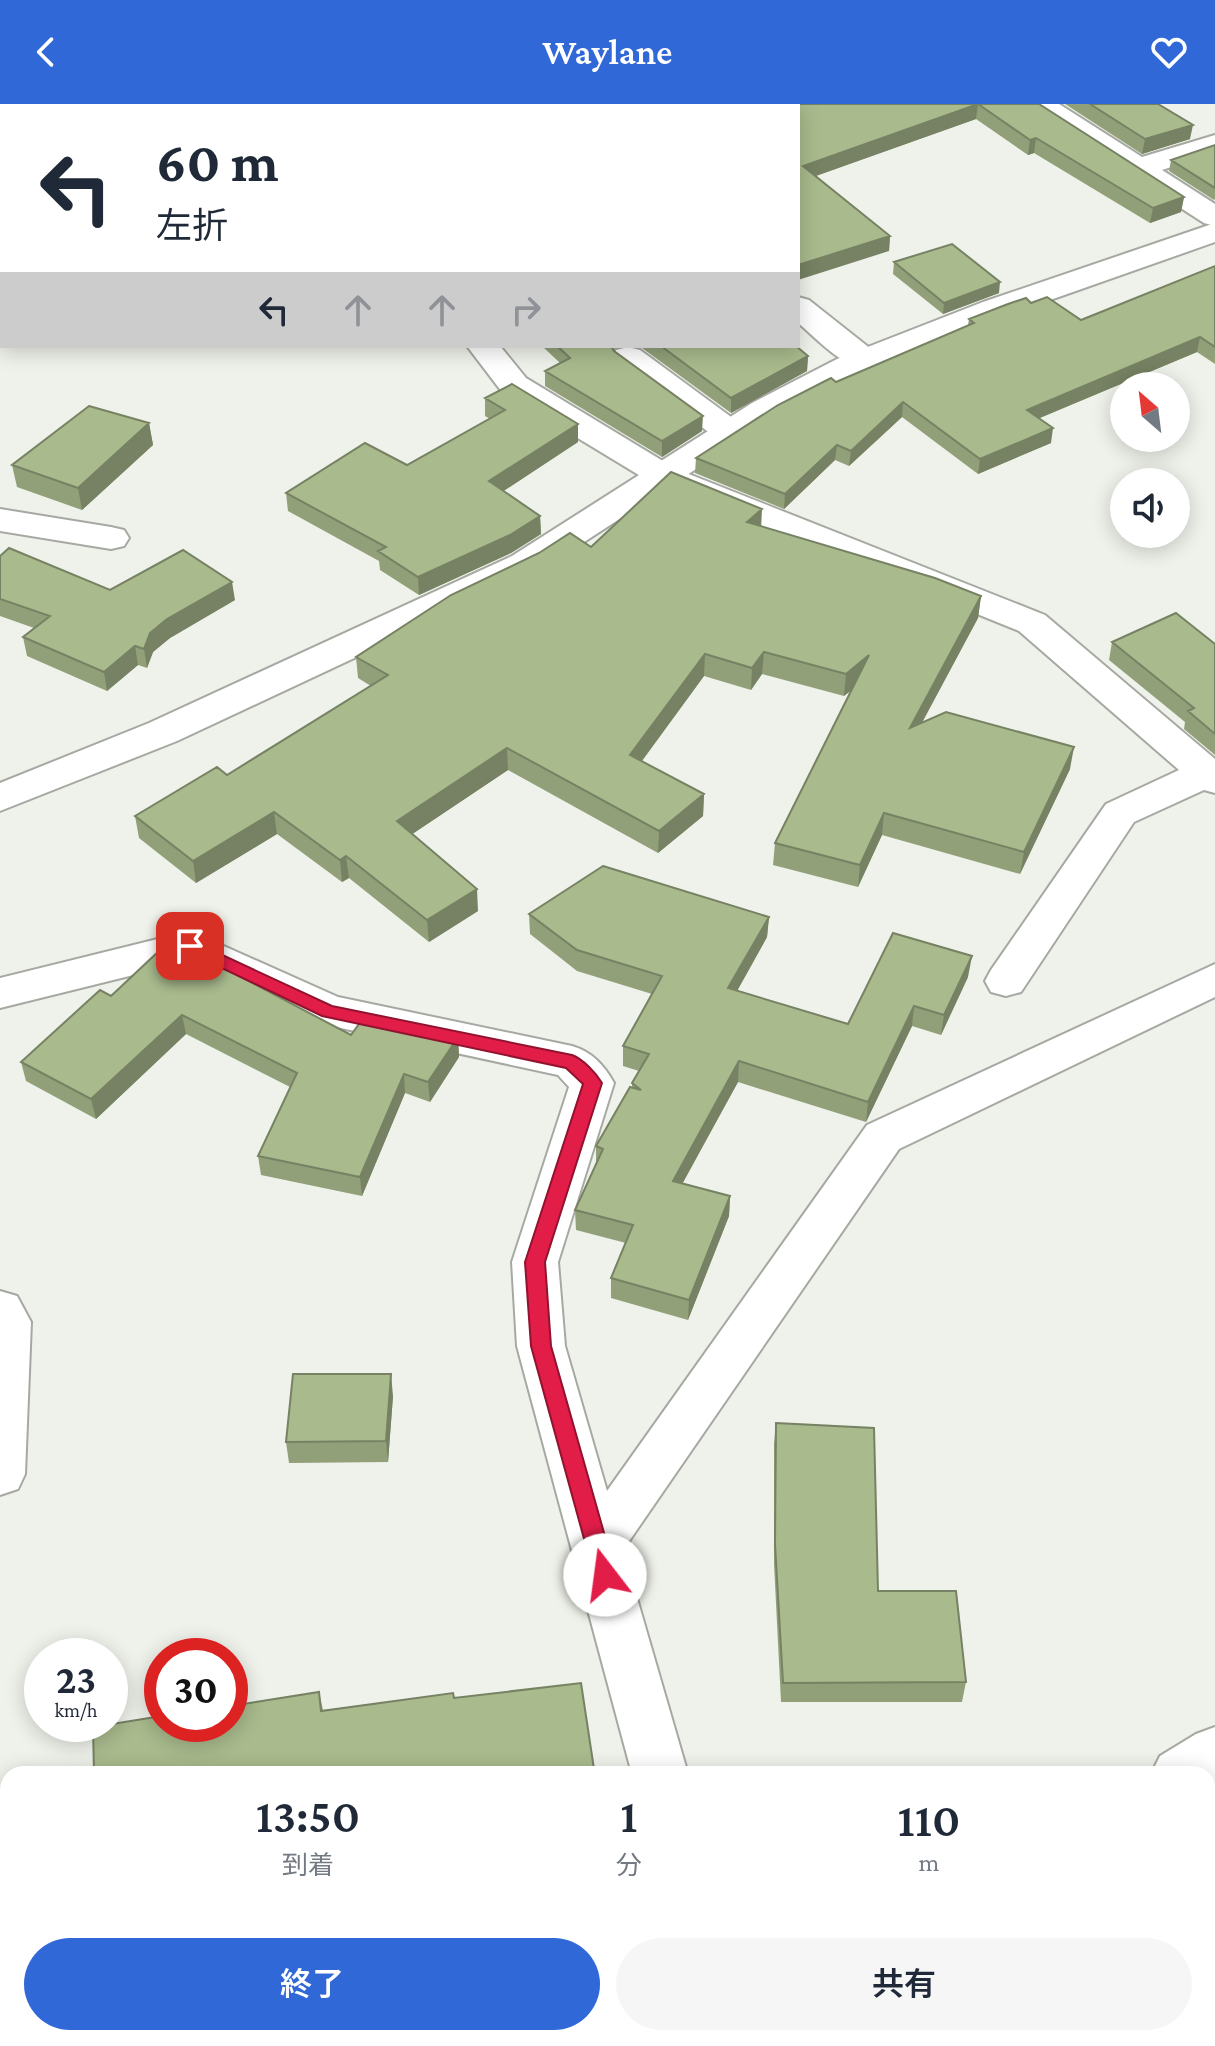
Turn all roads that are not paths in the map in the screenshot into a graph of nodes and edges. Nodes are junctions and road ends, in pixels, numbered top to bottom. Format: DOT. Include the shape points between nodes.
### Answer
graph roads {
  1 [pos="1039,104"];
  2 [pos="1215,144"];
  3 [pos="1138,168"];
  4 [pos="1215,217"];
  5 [pos="1215,232"];
  6 [pos="800,309"];
  7 [pos="485,348"];
  8 [pos="628,357"];
  9 [pos="864,360"];
  10 [pos="730,432"];
  11 [pos="664,476"];
  12 [pos="0,520"];
  13 [pos="111,538"];
  14 [pos="1211,776"];
  15 [pos="0,798"];
  16 [pos="1215,979"];
  17 [pos="1006,981"];
  18 [pos="0,993"];
  19 [pos="0,1310"];
  20 [pos="0,1474"];
  21 [pos="597,1546"];
  22 [pos="1215,1752"];
  23 [pos="658,1766"];
  24 [pos="1192,1766"];
  1 -- 3 [label="street"];
  2 -- 3 [label="street"];
  3 -- 4 [label="street"];
  5 -- 9 [label="street"];
  6 -- 9 [label="street"];
  7 -- 11 [label="street" via="514,385"];
  8 -- 10 [label="street"];
  9 -- 10 [label="street"];
  10 -- 11 [label="street"];
  11 -- 14 [label="street" via="1032,623"];
  11 -- 15 [label="street" via="525,564 163,732"];
  12 -- 13 [label="street"];
  14 -- 17 [label="street" via="1120,813"];
  16 -- 21 [label="street" via="883,1137"];
  18 -- 21 [label="street" via="190,946 328,1011 572,1062 592,1083 535,1262 541,1346"];
  19 -- 20 [label="street" via="7,1322"];
  21 -- 23 [label="street"];
  22 -- 24 [label="street"];
}
